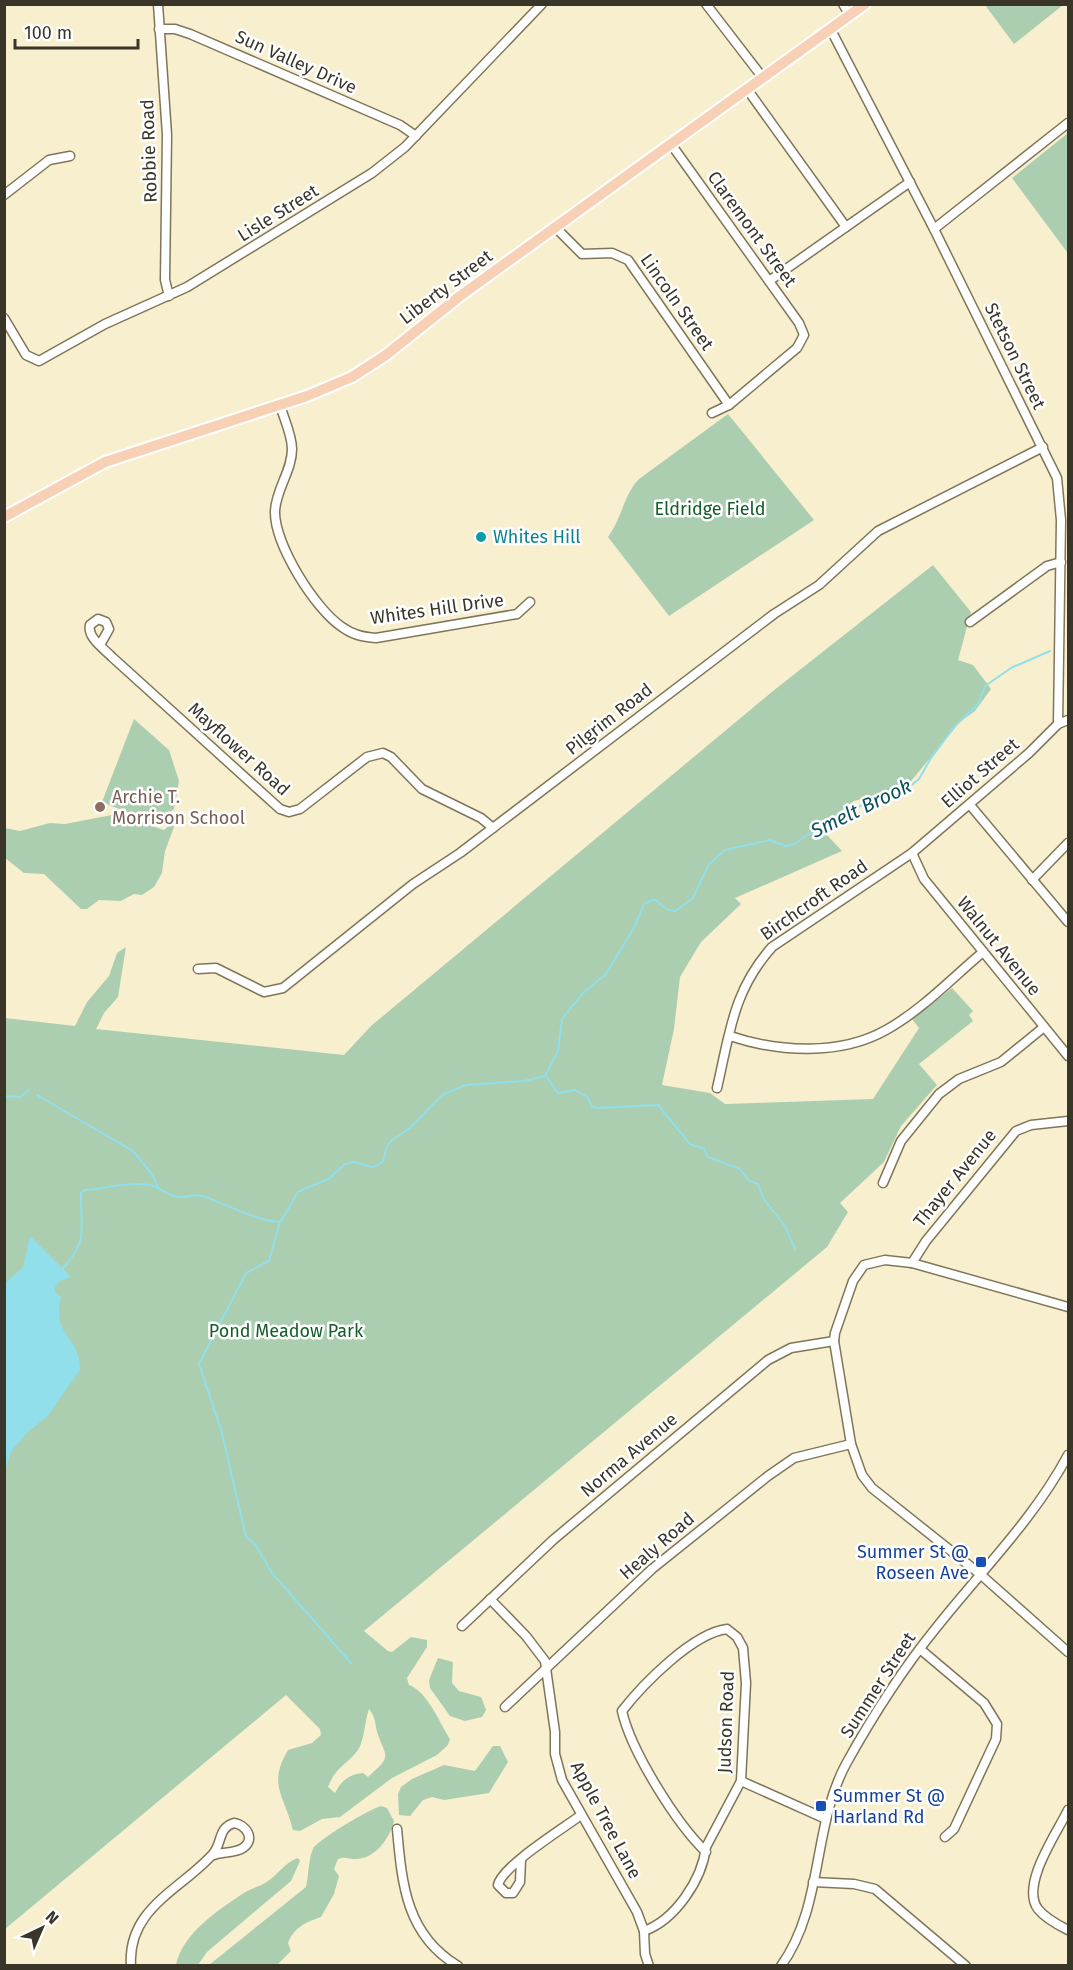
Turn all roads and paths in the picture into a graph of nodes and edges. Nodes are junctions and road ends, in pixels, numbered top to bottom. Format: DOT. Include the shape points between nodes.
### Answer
graph roads {
  1 [pos="158,4"];
  2 [pos="542,4"];
  3 [pos="706,4"];
  4 [pos="843,4"];
  5 [pos="865,4"];
  6 [pos="850,15"];
  7 [pos="159,29"];
  8 [pos="831,30"];
  9 [pos="763,78"];
  10 [pos="747,89"];
  11 [pos="1068,123"];
  12 [pos="416,136"];
  13 [pos="671,144"];
  14 [pos="70,156"];
  15 [pos="910,182"];
  16 [pos="4,195"];
  17 [pos="555,227"];
  18 [pos="846,227"];
  19 [pos="934,229"];
  20 [pos="769,281"];
  21 [pos="169,296"];
  22 [pos="4,318"];
  23 [pos="280,405"];
  24 [pos="729,405"];
  25 [pos="712,413"];
  26 [pos="1043,447"];
  27 [pos="4,517"];
  28 [pos="1065,519"];
  29 [pos="1061,562"];
  30 [pos="530,602"];
  31 [pos="970,622"];
  32 [pos="1065,625"];
  33 [pos="100,645"];
  34 [pos="1068,720"];
  35 [pos="1058,724"];
  36 [pos="970,805"];
  37 [pos="493,828"];
  38 [pos="1068,843"];
  39 [pos="912,853"];
  40 [pos="1032,880"];
  41 [pos="1068,922"];
  42 [pos="983,952"];
  43 [pos="198,969"];
  44 [pos="1044,1027"];
  45 [pos="729,1036"];
  46 [pos="1068,1056"];
  47 [pos="717,1088"];
  48 [pos="1068,1121"];
  49 [pos="883,1183"];
  50 [pos="912,1263"];
  51 [pos="1068,1307"];
  52 [pos="834,1341"];
  53 [pos="851,1444"];
  54 [pos="1068,1455"];
  55 [pos="980,1574"];
  56 [pos="490,1599"];
  57 [pos="462,1626"];
  58 [pos="920,1649"];
  59 [pos="1068,1652"];
  60 [pos="546,1670"];
  61 [pos="505,1707"];
  62 [pos="741,1781"];
  63 [pos="1068,1810"];
  64 [pos="581,1815"];
  65 [pos="826,1819"];
  66 [pos="396,1829"];
  67 [pos="945,1838"];
  68 [pos="706,1852"];
  69 [pos="214,1855"];
  70 [pos="521,1860"];
  71 [pos="813,1882"];
  72 [pos="1068,1930"];
  73 [pos="644,1931"];
  74 [pos="646,1964"];
  75 [pos="131,1965"];
  76 [pos="458,1965"];
  77 [pos="781,1965"];
  78 [pos="966,1965"];
  1 -- 7 [label="street, Robbie Road"];
  2 -- 12 [label="street, Lisle Street"];
  3 -- 9 [label="street"];
  4 -- 6 [label="street"];
  5 -- 6 [label="main road, Liberty Street"];
  6 -- 8 [label="main road, Liberty Street"];
  7 -- 12 [label="street, Sun Valley Drive" via="190,34 400,125"];
  7 -- 21 [label="street, Robbie Road" via="167,135 165,280"];
  8 -- 9 [label="main road, Liberty Street"];
  8 -- 15 [label="street, Stetson Street"];
  9 -- 10 [label="main road, Liberty Street"];
  10 -- 13 [label="main road, Liberty Street"];
  10 -- 18 [label="street"];
  11 -- 19 [label="street"];
  12 -- 21 [label="street, Lisle Street" via="396,156 358,182"];
  13 -- 17 [label="main road, Liberty Street"];
  13 -- 20 [label="street, Claremont Street"];
  14 -- 16 [label="street" via="50,160"];
  15 -- 18 [label="street"];
  15 -- 19 [label="street, Stetson Street"];
  17 -- 23 [label="main road, Liberty Street" via="373,364 331,387"];
  17 -- 24 [label="street, Lincoln Street" via="582,254 616,253 632,263"];
  18 -- 20 [label="street"];
  19 -- 26 [label="street, Stetson Street"];
  20 -- 24 [label="street, Claremont Street" via="804,335 797,348"];
  21 -- 22 [label="street, Lisle Street" via="105,324 39,361 26,355"];
  23 -- 27 [label="main road, Liberty Street" via="105,462"];
  23 -- 30 [label="street, Whites Hill Drive" via="292,450 275,512 279,534 303,580 324,611 341,627 357,636 376,638 517,614"];
  24 -- 25 [label="street"];
  26 -- 28 [label="street, Stetson Street" via="1058,478"];
  26 -- 37 [label="street, Pilgrim Road" via="878,531 819,585 774,614"];
  28 -- 29 [label="street, Stetson Street"];
  29 -- 31 [label="street" via="1047,566"];
  29 -- 32 [label="street, Stetson Street"];
  32 -- 35 [label="street, Stetson Street"];
  33 -- 33 [label="street, Mayflower Road" via="89,628 100,619 107,623 108,632"];
  33 -- 37 [label="street, Mayflower Road" via="280,809 300,809 367,757 383,753 422,789"];
  34 -- 35 [label="street, Elliot Street"];
  35 -- 36 [label="street, Elliot Street"];
  36 -- 39 [label="street, Elliot Street"];
  36 -- 40 [label="street"];
  37 -- 43 [label="street, Pilgrim Road" via="413,884 278,990 260,991 216,968"];
  38 -- 40 [label="street"];
  39 -- 42 [label="street, Walnut Avenue" via="924,879"];
  39 -- 45 [label="street, Birchcroft Road" via="772,947 746,982"];
  40 -- 41 [label="street"];
  42 -- 44 [label="street, Walnut Avenue"];
  42 -- 45 [label="street" via="903,1019 867,1038 813,1049 767,1046"];
  44 -- 46 [label="street, Walnut Avenue"];
  44 -- 49 [label="street" via="1001,1062 959,1079 939,1094 901,1141"];
  45 -- 47 [label="street, Birchcroft Road"];
  48 -- 50 [label="street, Thayer Avenue" via="1031,1125 1016,1131"];
  50 -- 51 [label="street"];
  50 -- 52 [label="street" via="885,1260 864,1265 853,1281"];
  52 -- 53 [label="street"];
  52 -- 56 [label="street, Norma Avenue" via="790,1348 768,1360 570,1526"];
  53 -- 55 [label="street" via="862,1476 872,1488"];
  53 -- 60 [label="street, Healy Road" via="794,1458 768,1476 652,1569"];
  54 -- 55 [label="street, Summer Street" via="1036,1504"];
  55 -- 58 [label="street, Summer Street"];
  55 -- 59 [label="street"];
  56 -- 57 [label="street, Norma Avenue"];
  56 -- 60 [label="street, Apple Tree Lane" via="539,1652"];
  58 -- 65 [label="street, Summer Street" via="846,1764"];
  58 -- 67 [label="street" via="984,1703 997,1724 988,1757 954,1829"];
  60 -- 61 [label="street, Healy Road"];
  60 -- 64 [label="street, Apple Tree Lane" via="555,1754 562,1780"];
  62 -- 65 [label="street"];
  62 -- 68 [label="street, Judson Road"];
  62 -- 68 [label="street, Judson Road" via="746,1683 743,1648 727,1629 715,1630 671,1662 622,1711 627,1731 681,1824"];
  63 -- 72 [label="street" via="1038,1869 1032,1892 1037,1908"];
  64 -- 70 [label="street"];
  64 -- 73 [label="street, Apple Tree Lane"];
  65 -- 71 [label="street, Summer Street"];
  66 -- 76 [label="street" via="403,1888 413,1918 436,1950"];
  68 -- 73 [label="street, Judson Road" via="693,1885 668,1918"];
  69 -- 69 [label="street" via="243,1848 248,1842 246,1828 234,1823 227,1825"];
  69 -- 75 [label="street" via="147,1912 135,1936"];
  71 -- 77 [label="street, Summer Street" via="799,1935"];
  71 -- 78 [label="street" via="875,1889"];
  73 -- 74 [label="street, Apple Tree Lane"];
}
